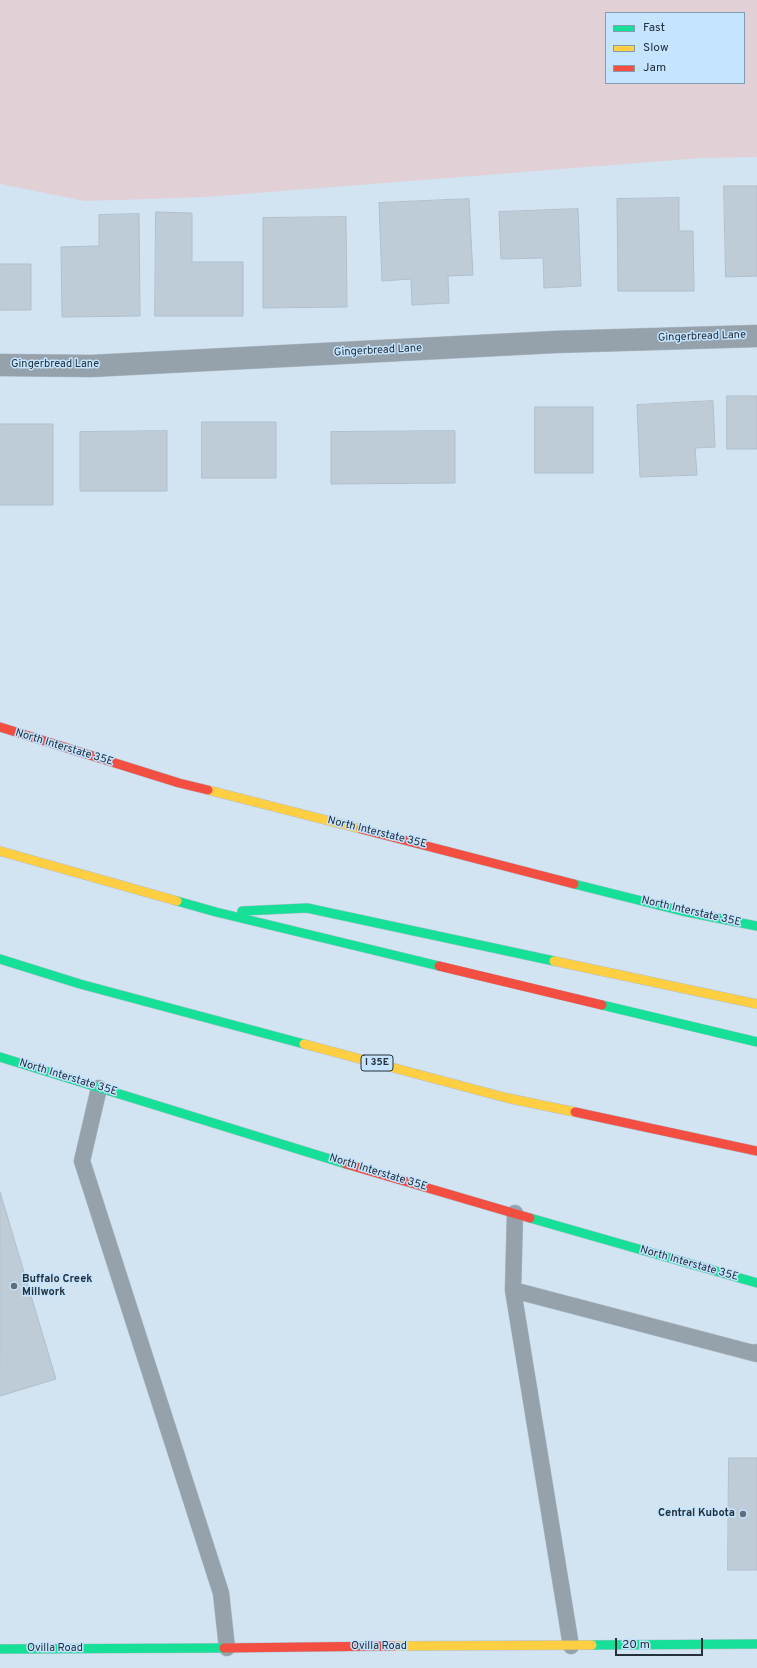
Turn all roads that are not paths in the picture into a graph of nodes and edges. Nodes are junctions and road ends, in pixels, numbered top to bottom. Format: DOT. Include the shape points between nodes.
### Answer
graph roads {
  1 [pos="757,336"];
  2 [pos="0,365"];
  3 [pos="0,728"];
  4 [pos="0,851"];
  5 [pos="216,912"];
  6 [pos="757,926"];
  7 [pos="0,959"];
  8 [pos="757,1004"];
  9 [pos="757,1042"];
  10 [pos="0,1057"];
  11 [pos="99,1088"];
  12 [pos="757,1151"];
  13 [pos="515,1214"];
  14 [pos="757,1283"];
  15 [pos="512,1290"];
  16 [pos="757,1352"];
  17 [pos="757,1644"];
  18 [pos="571,1646"];
  19 [pos="226,1648"];
  20 [pos="0,1649"];
  1 -- 2 [label="street, Gingerbread Lane" via="555,342 91,366"];
  3 -- 6 [label="main road, North Interstate 35E" via="179,783 674,909"];
  4 -- 5 [label="main road"];
  5 -- 8 [label="main road" via="307,908"];
  5 -- 9 [label="main road"];
  7 -- 12 [label="main road, I 35E" via="80,984 507,1098"];
  10 -- 11 [label="main road, North Interstate 35E"];
  11 -- 13 [label="main road, North Interstate 35E"];
  11 -- 19 [label="lane" via="82,1161 221,1593"];
  13 -- 14 [label="main road, North Interstate 35E"];
  13 -- 15 [label="lane"];
  15 -- 16 [label="lane"];
  15 -- 18 [label="lane"];
  17 -- 18 [label="main road, Ovilla Road"];
  18 -- 19 [label="main road, Ovilla Road"];
  19 -- 20 [label="main road, Ovilla Road"];
}
